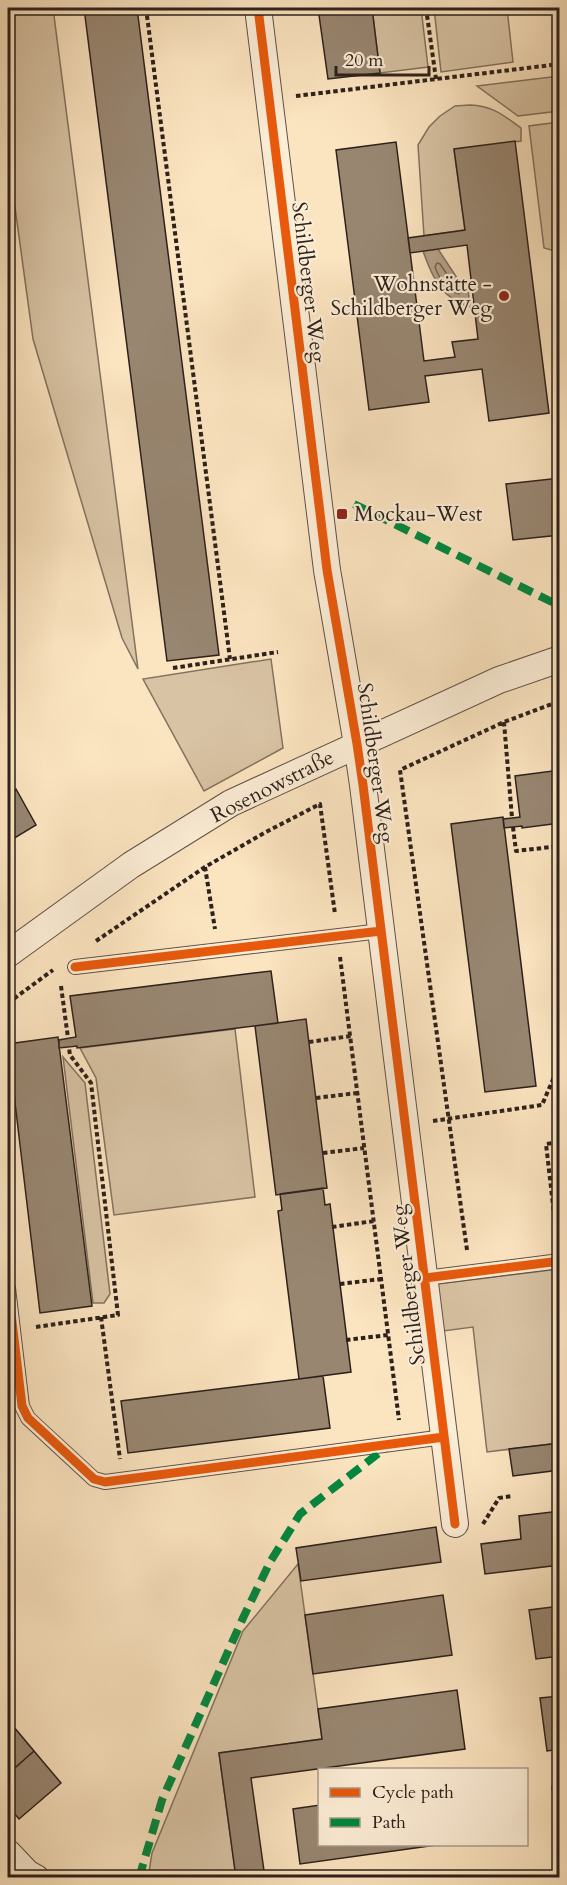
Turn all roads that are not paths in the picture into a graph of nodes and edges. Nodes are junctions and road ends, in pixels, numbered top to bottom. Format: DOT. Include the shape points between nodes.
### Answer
graph roads {
  1 [pos="258,8"];
  2 [pos="560,659"];
  3 [pos="357,744"];
  4 [pos="381,931"];
  5 [pos="8,952"];
  6 [pos="75,967"];
  7 [pos="559,1261"];
  8 [pos="425,1278"];
  9 [pos="8,1288"];
  10 [pos="444,1437"];
  11 [pos="455,1524"];
  12 [pos="8,1853"];
  13 [pos="36,1878"];
  1 -- 3 [label="street, Schildberger Weg" via="327,570"];
  2 -- 3 [label="street, Rosenowstraße" via="499,680"];
  3 -- 4 [label="street, Schildberger Weg"];
  3 -- 5 [label="street, Rosenowstraße" via="231,803 131,865"];
  4 -- 6 [label="lane"];
  4 -- 8 [label="street, Schildberger Weg"];
  7 -- 8 [label="lane"];
  8 -- 10 [label="street, Schildberger Weg"];
  9 -- 10 [label="lane" via="22,1406 28,1418 94,1479 123,1480"];
  10 -- 11 [label="street, Schildberger Weg"];
  12 -- 13 [label="street"];
}
